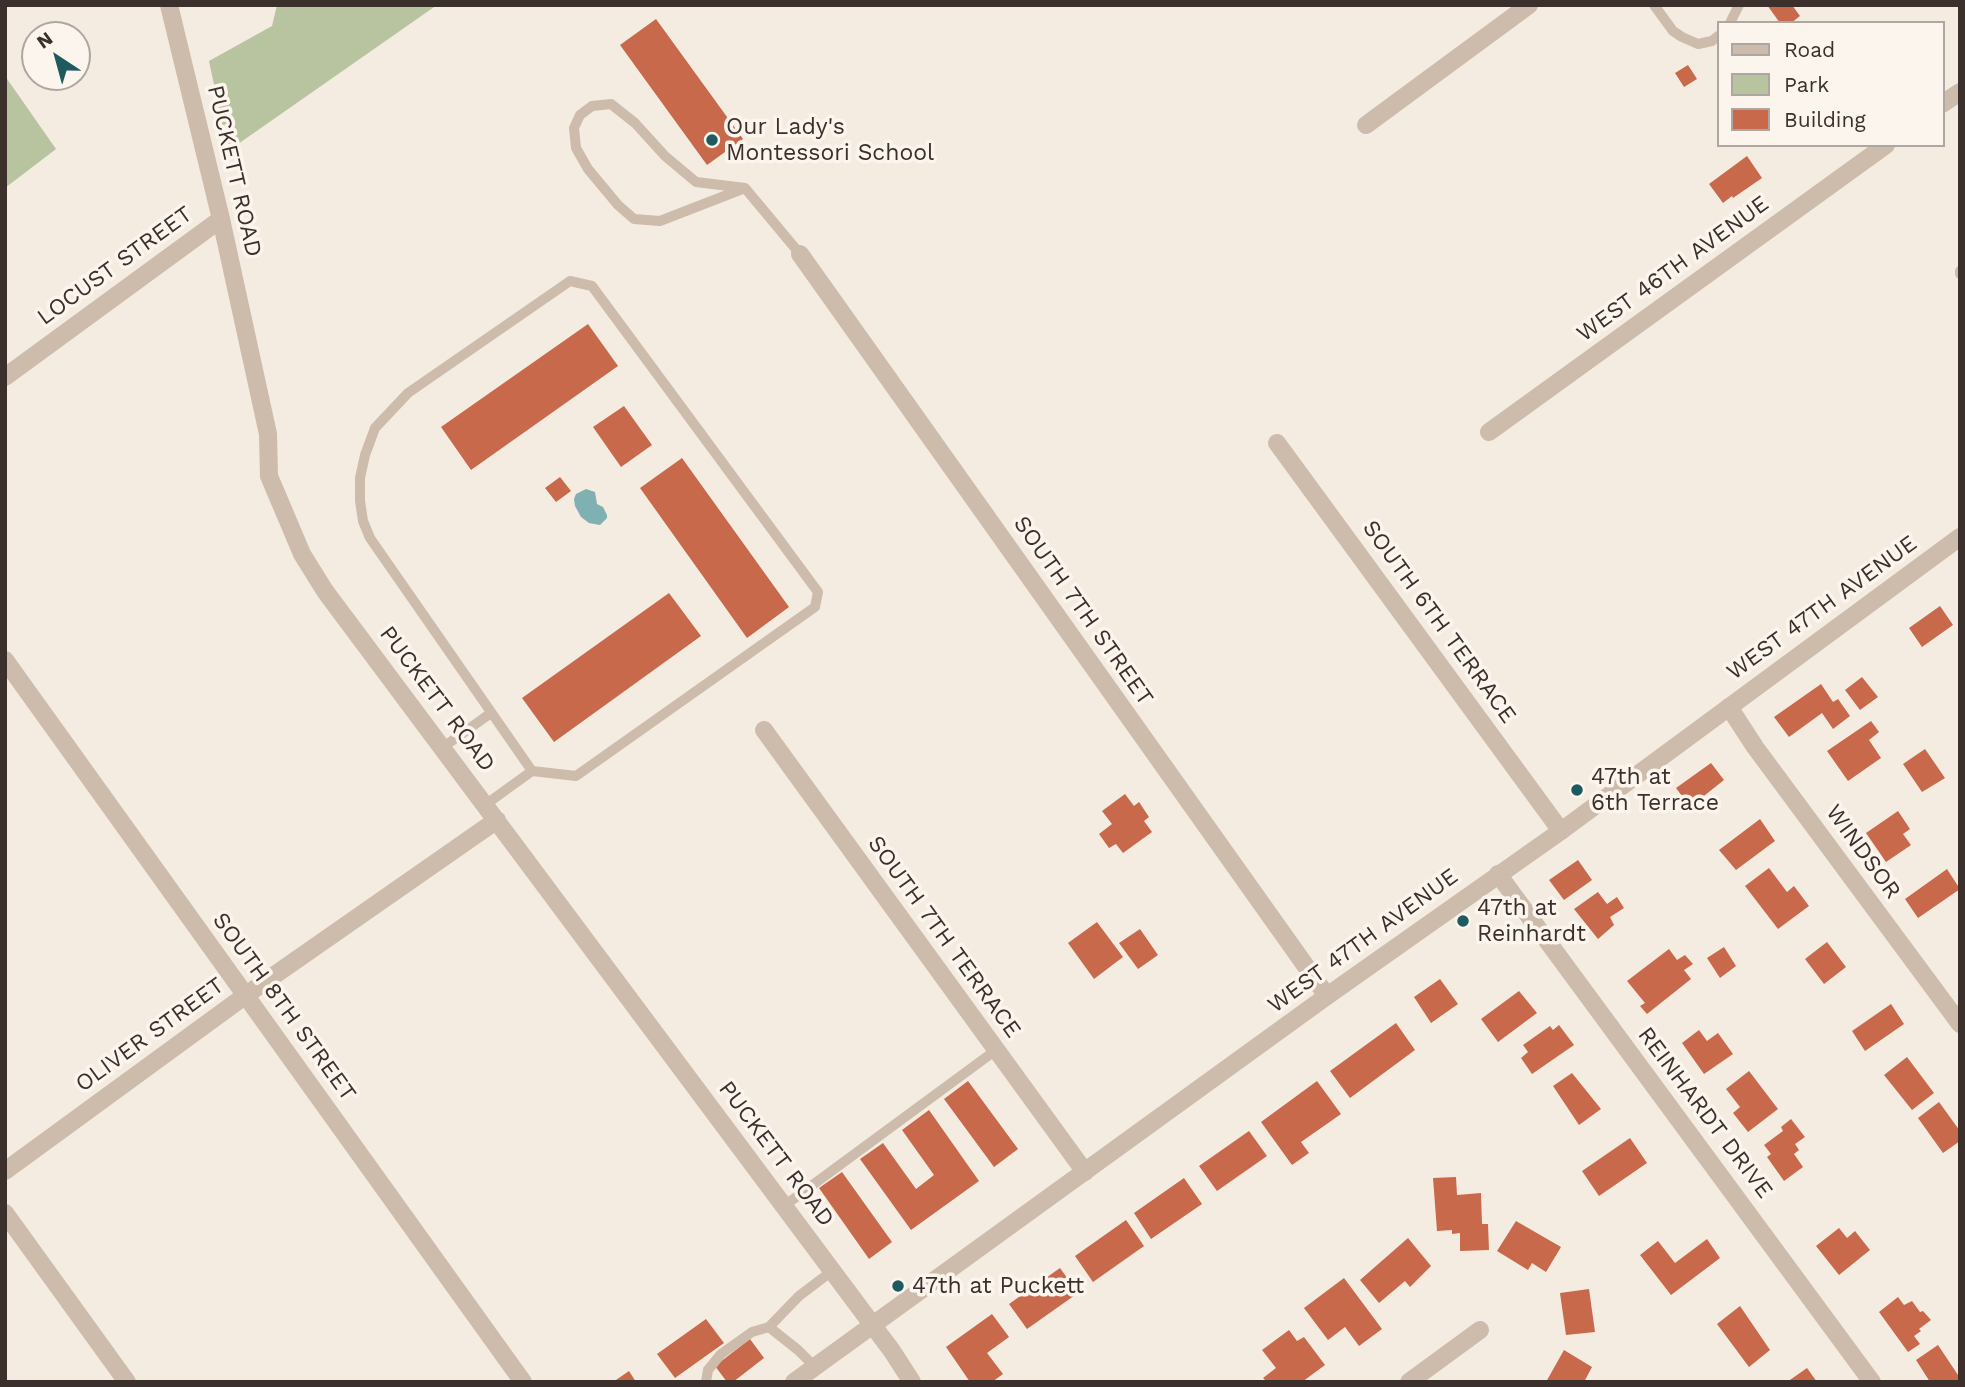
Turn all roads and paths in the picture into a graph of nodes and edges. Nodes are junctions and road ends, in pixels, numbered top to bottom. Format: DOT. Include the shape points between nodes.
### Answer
graph roads {
  1 [pos="169,5"];
  2 [pos="1529,5"];
  3 [pos="1654,5"];
  4 [pos="1739,5"];
  5 [pos="1731,21"];
  6 [pos="1716,38"];
  7 [pos="1960,92"];
  8 [pos="1944,103"];
  9 [pos="1366,125"];
  10 [pos="1883,147"];
  11 [pos="744,188"];
  12 [pos="220,219"];
  13 [pos="800,254"];
  14 [pos="5,377"];
  15 [pos="1489,432"];
  16 [pos="1277,443"];
  17 [pos="1957,544"];
  18 [pos="5,660"];
  19 [pos="1728,707"];
  20 [pos="491,713"];
  21 [pos="764,730"];
  22 [pos="442,748"];
  23 [pos="532,771"];
  24 [pos="485,805"];
  25 [pos="497,820"];
  26 [pos="1560,831"];
  27 [pos="1498,874"];
  28 [pos="246,995"];
  29 [pos="1327,996"];
  30 [pos="1960,1024"];
  31 [pos="996,1050"];
  32 [pos="5,1171"];
  33 [pos="1085,1172"];
  34 [pos="784,1206"];
  35 [pos="5,1213"];
  36 [pos="832,1271"];
  37 [pos="874,1326"];
  38 [pos="769,1328"];
  39 [pos="1480,1330"];
  40 [pos="815,1367"];
  41 [pos="127,1382"];
  42 [pos="523,1382"];
  43 [pos="706,1382"];
  44 [pos="794,1382"];
  45 [pos="912,1382"];
  46 [pos="1409,1382"];
  47 [pos="1872,1382"];
  1 -- 12 [label="street, PUCKETT ROAD"];
  2 -- 9 [label="street"];
  3 -- 6 [label="lane" via="1682,37 1698,44"];
  4 -- 5 [label="lane"];
  7 -- 8 [label="street"];
  10 -- 15 [label="street, WEST 46TH AVENUE"];
  11 -- 11 [label="lane" via="696,182 611,104 592,106 580,115 574,128 576,148 588,169 634,219 660,221"];
  11 -- 13 [label="lane"];
  12 -- 14 [label="street, LOCUST STREET"];
  12 -- 22 [label="street, PUCKETT ROAD" via="268,435 269,476 279,502 325,591"];
  13 -- 29 [label="street, SOUTH 7TH STREET"];
  16 -- 26 [label="street, SOUTH 6TH TERRACE"];
  17 -- 19 [label="street, WEST 47TH AVENUE"];
  18 -- 28 [label="street, SOUTH 8TH STREET"];
  19 -- 26 [label="street, WEST 47TH AVENUE"];
  19 -- 30 [label="street, WINDSOR"];
  20 -- 22 [label="lane"];
  20 -- 23 [label="lane"];
  20 -- 23 [label="lane" via="370,538 363,521 360,478 375,428 408,393 570,281 592,286 818,592 815,607 576,776"];
  21 -- 31 [label="street, SOUTH 7TH TERRACE"];
  22 -- 24 [label="street, PUCKETT ROAD"];
  23 -- 24 [label="lane"];
  24 -- 25 [label="street, PUCKETT ROAD"];
  25 -- 28 [label="street, OLIVER STREET"];
  25 -- 34 [label="street, PUCKETT ROAD"];
  26 -- 27 [label="street, WEST 47TH AVENUE"];
  27 -- 29 [label="street, WEST 47TH AVENUE"];
  27 -- 47 [label="street, REINHARDT DRIVE"];
  28 -- 32 [label="street, OLIVER STREET"];
  28 -- 42 [label="street, SOUTH 8TH STREET"];
  29 -- 33 [label="street, WEST 47TH AVENUE"];
  31 -- 33 [label="street, SOUTH 7TH TERRACE"];
  31 -- 34 [label="lane"];
  33 -- 37 [label="street, WEST 47TH AVENUE"];
  34 -- 36 [label="street, PUCKETT ROAD"];
  35 -- 41 [label="street"];
  36 -- 37 [label="street, PUCKETT ROAD"];
  36 -- 38 [label="lane" via="799,1296"];
  37 -- 40 [label="street, WEST 47TH AVENUE"];
  37 -- 45 [label="street, PUCKETT ROAD"];
  38 -- 40 [label="lane"];
  38 -- 43 [label="lane" via="752,1332 721,1354 708,1370"];
  39 -- 46 [label="street"];
  40 -- 44 [label="street, WEST 47TH AVENUE"];
}
